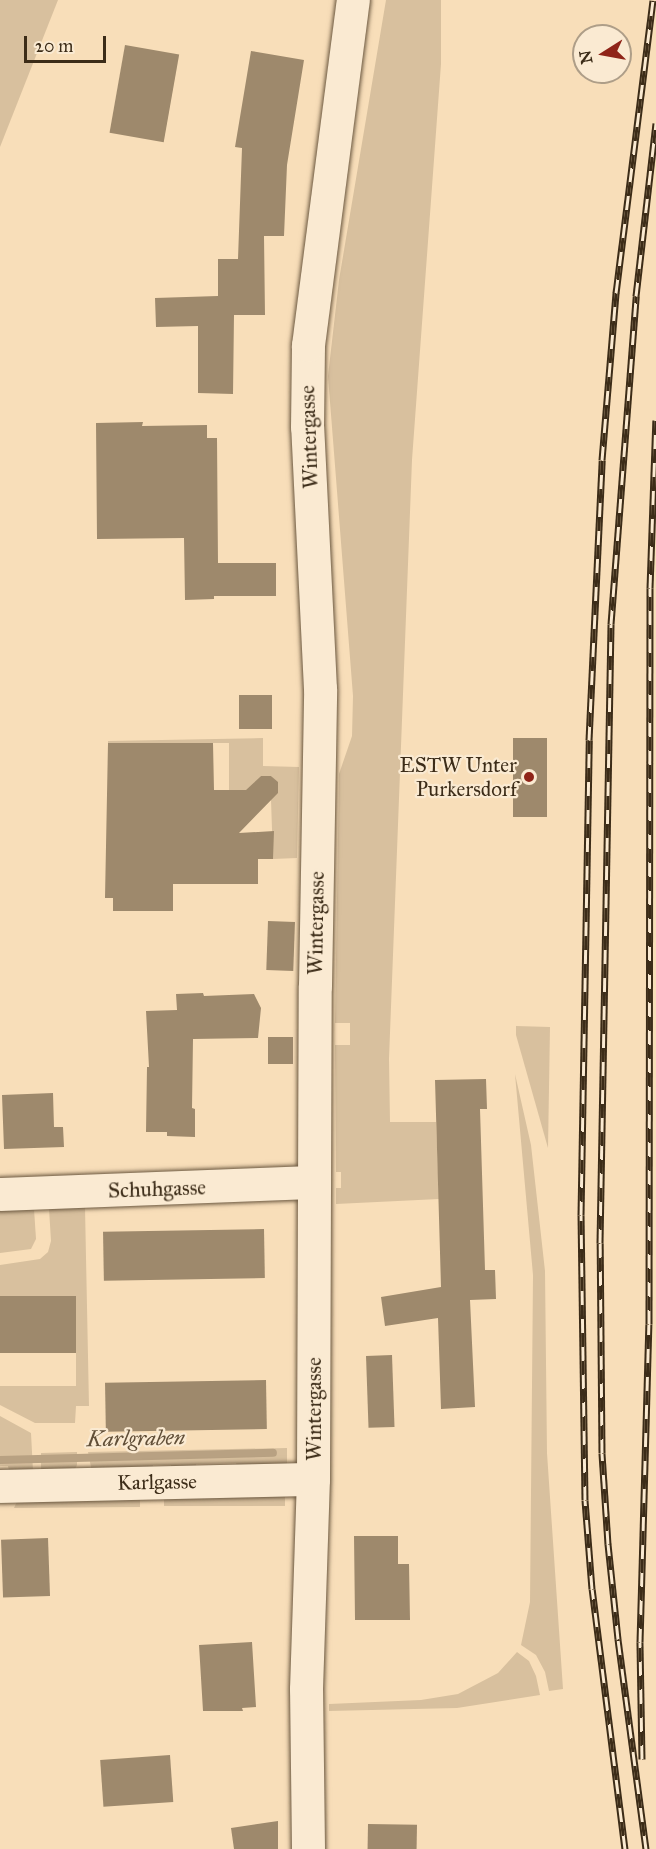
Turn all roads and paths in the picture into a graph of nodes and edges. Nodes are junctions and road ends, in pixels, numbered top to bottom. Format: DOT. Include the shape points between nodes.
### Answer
graph roads {
  1 [pos="353,0"];
  2 [pos="314,1182"];
  3 [pos="0,1194"];
  4 [pos="313,1479"];
  5 [pos="0,1486"];
  6 [pos="308,1849"];
  1 -- 2 [label="street, Wintergasse" via="308,345 307,427 320,690"];
  2 -- 3 [label="street, Schuhgasse"];
  2 -- 4 [label="street, Wintergasse"];
  4 -- 5 [label="street, Karlgasse"];
  4 -- 6 [label="street, Wintergasse" via="306,1689"];
}
